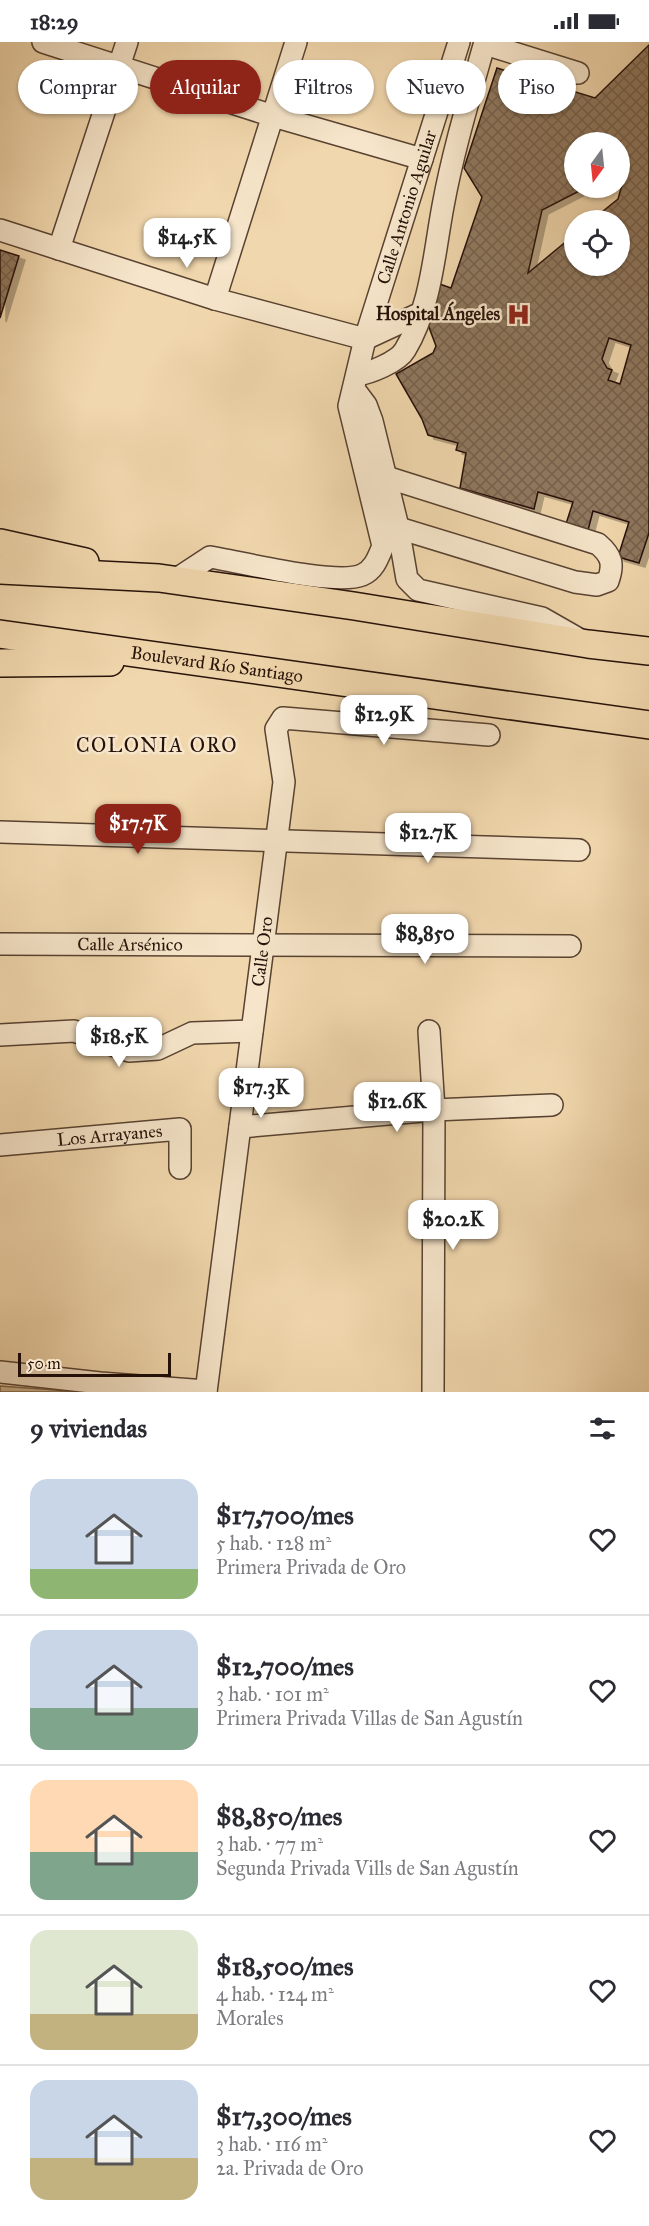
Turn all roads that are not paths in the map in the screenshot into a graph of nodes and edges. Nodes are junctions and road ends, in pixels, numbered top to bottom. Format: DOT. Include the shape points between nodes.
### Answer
graph roads {
  1 [pos="43,42"];
  2 [pos="127,42"];
  3 [pos="296,42"];
  4 [pos="459,42"];
  5 [pos="485,43"];
  6 [pos="100,60"];
  7 [pos="121,60"];
  8 [pos="138,72"];
  9 [pos="578,73"];
  10 [pos="103,114"];
  11 [pos="273,116"];
  12 [pos="422,159"];
  13 [pos="0,230"];
  14 [pos="59,249"];
  15 [pos="215,299"];
  16 [pos="421,314"];
  17 [pos="365,339"];
  18 [pos="356,382"];
  19 [pos="386,477"];
  20 [pos="388,524"];
  21 [pos="0,543"];
  22 [pos="0,570"];
  23 [pos="167,579"];
  24 [pos="0,634"];
  25 [pos="588,644"];
  26 [pos="649,651"];
  27 [pos="165,658"];
  28 [pos="0,663"];
  29 [pos="649,725"];
  30 [pos="489,735"];
  31 [pos="0,832"];
  32 [pos="278,840"];
  33 [pos="579,850"];
  34 [pos="0,944"];
  35 [pos="262,946"];
  36 [pos="570,946"];
  37 [pos="252,1031"];
  38 [pos="429,1031"];
  39 [pos="0,1035"];
  40 [pos="552,1105"];
  41 [pos="434,1110"];
  42 [pos="240,1127"];
  43 [pos="0,1145"];
  44 [pos="180,1168"];
  45 [pos="0,1372"];
  46 [pos="99,1388"];
  47 [pos="206,1392"];
  48 [pos="433,1392"];
  1 -- 6 [label="street"];
  2 -- 7 [label="street"];
  3 -- 11 [label="street"];
  4 -- 12 [label="street, Calle Antonio Aguilar"];
  5 -- 9 [label="street"];
  5 -- 16 [label="street" via="443,204"];
  8 -- 11 [label="street"];
  10 -- 14 [label="street"];
  11 -- 12 [label="street"];
  11 -- 15 [label="street"];
  12 -- 17 [label="street, Calle Antonio Aguilar"];
  13 -- 14 [label="street"];
  14 -- 15 [label="street"];
  15 -- 17 [label="street"];
  16 -- 17 [label="street"];
  16 -- 18 [label="street" via="403,353"];
  17 -- 18 [label="street, Calle Antonio Aguilar"];
  18 -- 19 [label="street" via="372,421"];
  18 -- 20 [label="street, Calle Antonio Aguilar" via="349,406"];
  19 -- 20 [label="street"];
  19 -- 20 [label="street" via="598,544 609,554 613,566 608,582 575,582"];
  20 -- 23 [label="street" via="375,565 362,575 325,576 210,557"];
  20 -- 25 [label="street" via="407,579 418,590 542,618"];
  21 -- 23 [label="main road"];
  22 -- 23 [label="main road"];
  23 -- 25 [label="main road"];
  24 -- 27 [label="main road, Boulevard Río Santiago"];
  25 -- 26 [label="main road"];
  27 -- 28 [label="main road" via="70,664"];
  27 -- 29 [label="main road, Boulevard Río Santiago"];
  30 -- 32 [label="street, Calle Oro" via="283,718 276,729 284,782"];
  31 -- 32 [label="street"];
  32 -- 33 [label="street"];
  32 -- 35 [label="street, Calle Oro"];
  34 -- 35 [label="street, Calle Arsénico"];
  35 -- 36 [label="street, Calle Arsénico"];
  35 -- 37 [label="street, Calle Oro"];
  37 -- 39 [label="street" via="192,1033 158,1049 129,1051 74,1032"];
  37 -- 42 [label="street, Calle Oro"];
  38 -- 41 [label="street"];
  40 -- 41 [label="street"];
  41 -- 42 [label="street"];
  41 -- 48 [label="street"];
  42 -- 47 [label="street, Calle Oro"];
  43 -- 44 [label="street, Los Arrayanes" via="180,1129"];
  45 -- 46 [label="street"];
  46 -- 47 [label="street"];
}
